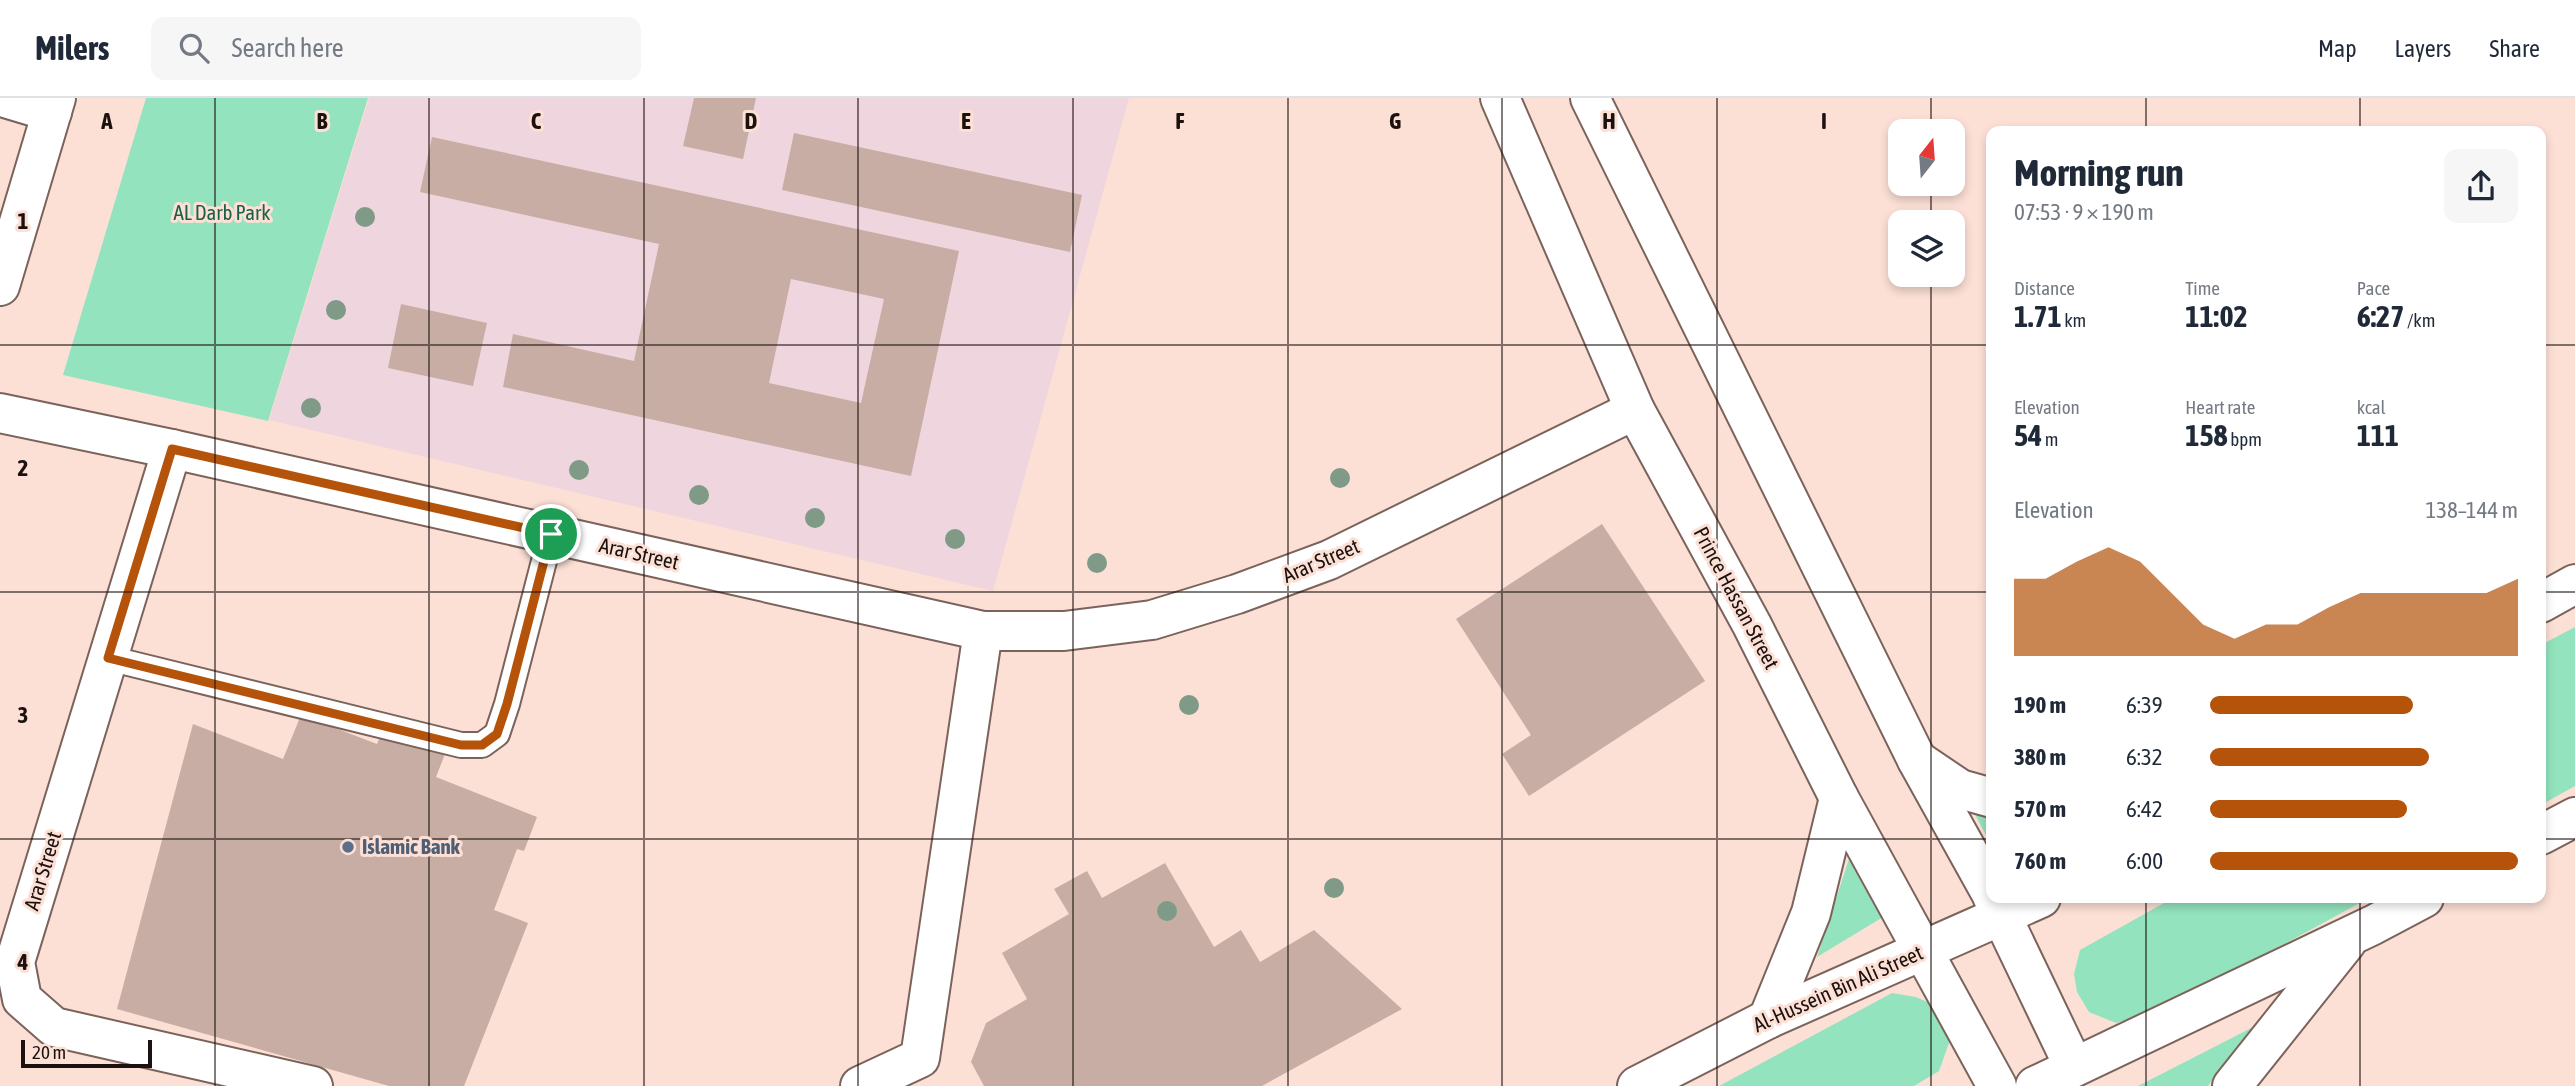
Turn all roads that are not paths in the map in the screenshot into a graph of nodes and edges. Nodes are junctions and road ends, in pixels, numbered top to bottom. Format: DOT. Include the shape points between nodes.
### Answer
graph roads {
  1 [pos="5,98"];
  2 [pos="1500,98"];
  3 [pos="1590,98"];
  4 [pos="54,105"];
  5 [pos="0,286"];
  6 [pos="1635,410"];
  7 [pos="0,413"];
  8 [pos="172,449"];
  9 [pos="551,534"];
  10 [pos="2575,584"];
  11 [pos="2546,600"];
  12 [pos="983,631"];
  13 [pos="108,658"];
  14 [pos="1917,760"];
  15 [pos="1986,796"];
  16 [pos="1839,798"];
  17 [pos="2575,817"];
  18 [pos="2546,832"];
  19 [pos="1986,885"];
  20 [pos="1996,903"];
  21 [pos="2414,903"];
  22 [pos="2353,934"];
  23 [pos="1923,950"];
  24 [pos="1768,1020"];
  25 [pos="2078,1077"];
  26 [pos="313,1086"];
  27 [pos="860,1086"];
  28 [pos="1637,1086"];
  29 [pos="1997,1086"];
  30 [pos="2035,1086"];
  31 [pos="2232,1086"];
  1 -- 4 [label="main road"];
  2 -- 6 [label="main road, Prince Hassan Street"];
  3 -- 14 [label="main road"];
  4 -- 5 [label="main road"];
  6 -- 12 [label="main road, Arar Street" via="1328,560 1237,594 1152,620 1064,631"];
  6 -- 16 [label="main road, Prince Hassan Street" via="1752,625"];
  7 -- 8 [label="main road, Arar Street"];
  8 -- 9 [label="main road, Arar Street"];
  8 -- 13 [label="main road, Arar Street"];
  9 -- 12 [label="main road, Arar Street"];
  9 -- 13 [label="lane" via="507,704 497,734 482,745 461,745"];
  10 -- 11 [label="main road"];
  12 -- 27 [label="main road" via="920,1058"];
  13 -- 26 [label="main road, Arar Street" via="15,962 22,999 54,1027"];
  14 -- 15 [label="main road" via="1960,789"];
  14 -- 19 [label="main road"];
  16 -- 23 [label="main road, Prince Hassan Street"];
  16 -- 24 [label="main road" via="1811,913"];
  17 -- 18 [label="main road"];
  20 -- 23 [label="main road, Al-Hussein Bin Ali Street"];
  20 -- 25 [label="main road"];
  21 -- 22 [label="main road"];
  22 -- 25 [label="main road"];
  22 -- 31 [label="main road"];
  23 -- 24 [label="main road, Al-Hussein Bin Ali Street"];
  23 -- 29 [label="main road, Prince Hassan Street"];
  24 -- 28 [label="main road, Al-Hussein Bin Ali Street"];
  25 -- 30 [label="main road"];
}
